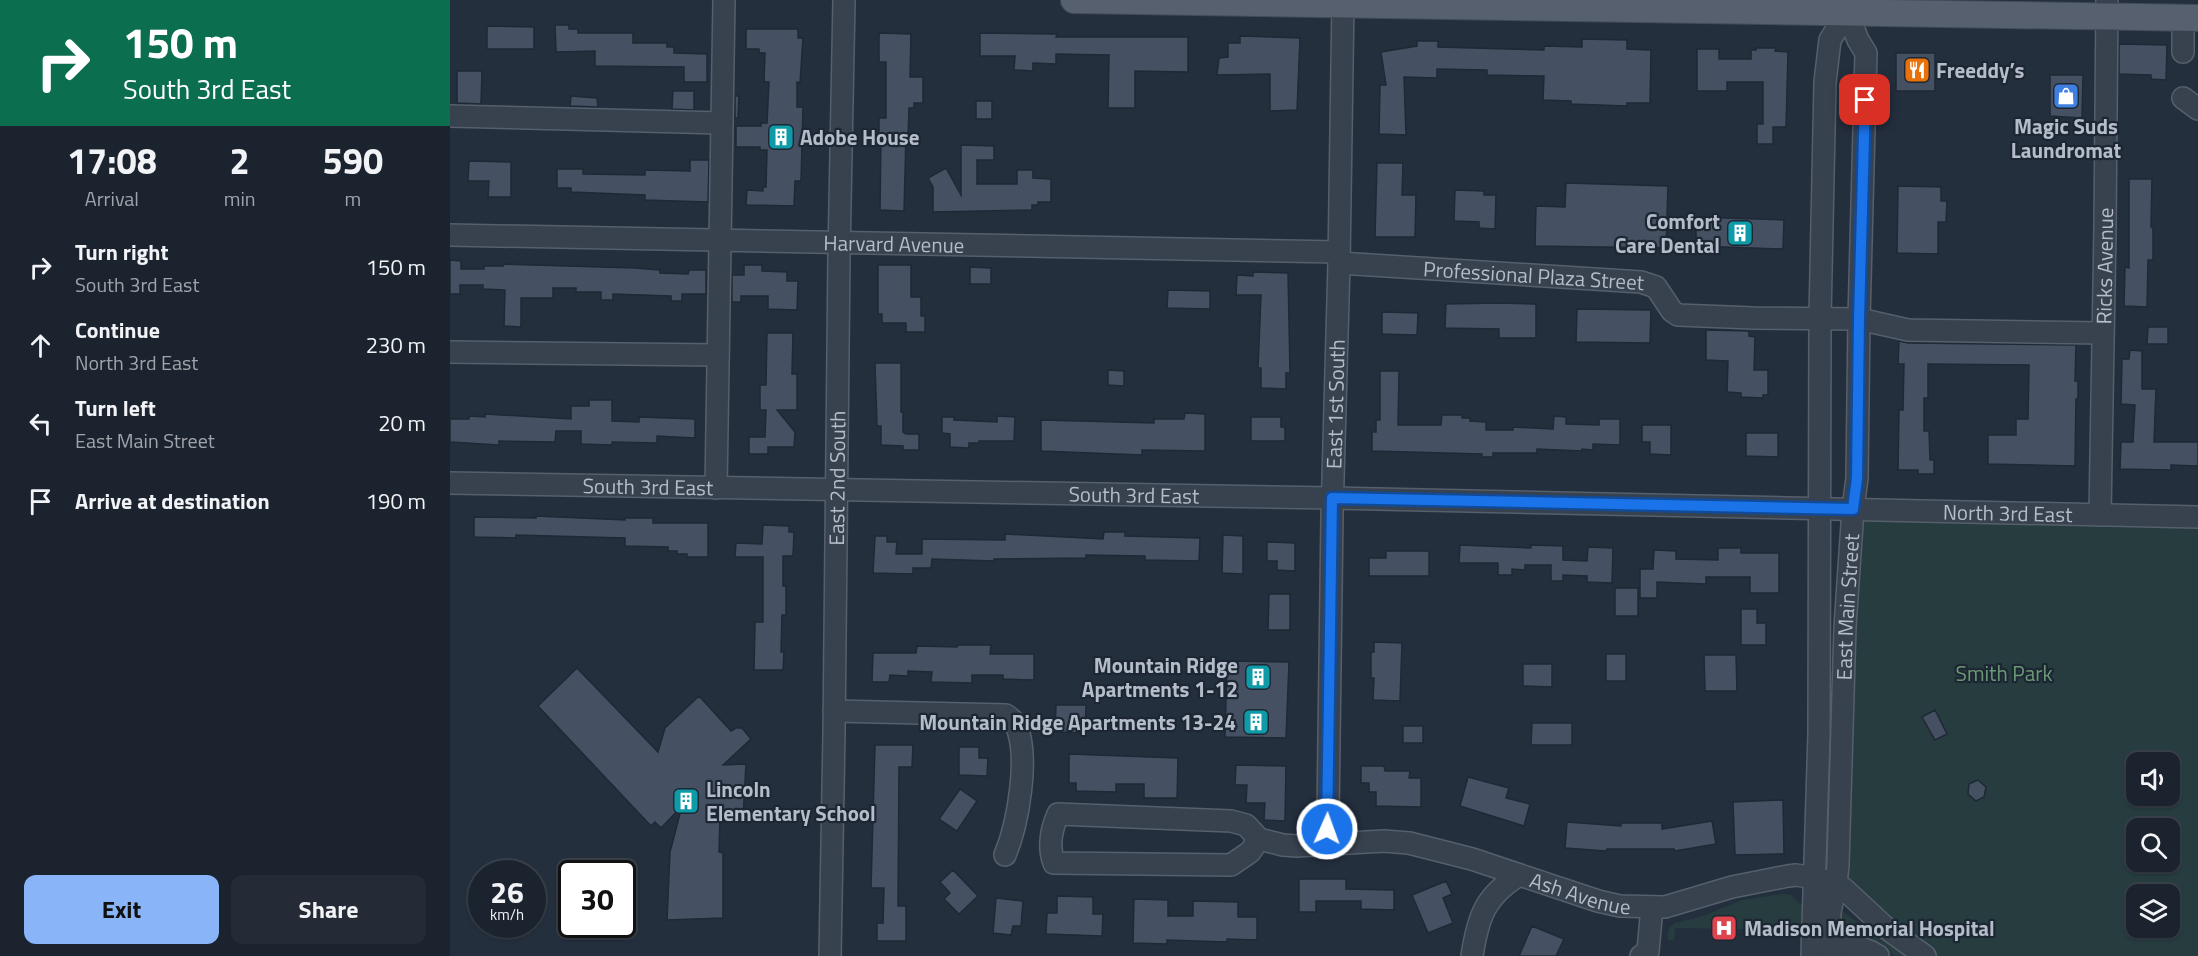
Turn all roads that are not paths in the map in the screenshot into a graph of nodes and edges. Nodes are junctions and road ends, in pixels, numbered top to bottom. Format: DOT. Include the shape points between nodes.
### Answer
graph roads {
  1 [pos="724,0"];
  2 [pos="844,0"];
  3 [pos="1074,0"];
  4 [pos="1343,2"];
  5 [pos="1548,4"];
  6 [pos="1654,4"];
  7 [pos="1847,6"];
  8 [pos="2107,8"];
  9 [pos="2191,18"];
  10 [pos="2183,52"];
  11 [pos="450,116"];
  12 [pos="722,123"];
  13 [pos="450,235"];
  14 [pos="720,240"];
  15 [pos="839,242"];
  16 [pos="1339,258"];
  17 [pos="1820,319"];
  18 [pos="1859,319"];
  19 [pos="2102,333"];
  20 [pos="450,352"];
  21 [pos="718,355"];
  22 [pos="450,483"];
  23 [pos="716,488"];
  24 [pos="836,490"];
  25 [pos="1332,498"];
  26 [pos="1818,509"];
  27 [pos="1853,509"];
  28 [pos="2100,514"];
  29 [pos="2198,517"];
  30 [pos="834,711"];
  31 [pos="1259,840"];
  32 [pos="1326,844"];
  33 [pos="1005,855"];
  34 [pos="1519,875"];
  35 [pos="1816,878"];
  36 [pos="1836,884"];
  37 [pos="1652,907"];
  38 [pos="1821,953"];
  39 [pos="830,956"];
  40 [pos="1472,956"];
  41 [pos="1641,956"];
  42 [pos="1878,956"];
  43 [pos="1925,956"];
  1 -- 12 [label="street"];
  2 -- 15 [label="street, East 2nd South"];
  3 -- 4 [label="main road"];
  4 -- 5 [label="main road"];
  4 -- 16 [label="street, East 1st South"];
  5 -- 6 [label="main road"];
  6 -- 7 [label="main road"];
  7 -- 8 [label="main road"];
  7 -- 17 [label="street, East Main Street" via="1830,40 1826,82"];
  7 -- 18 [label="street, East Main Street" via="1866,53"];
  8 -- 9 [label="main road"];
  8 -- 19 [label="street, Ricks Avenue"];
  9 -- 10 [label="street"];
  11 -- 12 [label="street"];
  12 -- 14 [label="street"];
  13 -- 14 [label="street, Harvard Avenue"];
  14 -- 15 [label="street, Harvard Avenue"];
  14 -- 21 [label="street"];
  15 -- 16 [label="street, Harvard Avenue"];
  15 -- 24 [label="street, East 2nd South"];
  16 -- 17 [label="street, Professional Plaza Street" via="1641,282 1656,287 1678,315"];
  16 -- 25 [label="street, East 1st South"];
  17 -- 18 [label="street, Professional Plaza Street"];
  17 -- 26 [label="street, East Main Street"];
  18 -- 19 [label="street, Professional Plaza Street" via="1908,330"];
  18 -- 27 [label="street, East Main Street" via="1857,478"];
  19 -- 28 [label="street, Ricks Avenue"];
  20 -- 21 [label="street"];
  21 -- 23 [label="street"];
  22 -- 23 [label="street, South 3rd East"];
  23 -- 24 [label="street, South 3rd East"];
  24 -- 25 [label="street, South 3rd East"];
  24 -- 30 [label="street, East 2nd South"];
  25 -- 26 [label="street, South 3rd East"];
  25 -- 32 [label="street, East 1st South"];
  26 -- 27 [label="street, North 3rd East"];
  26 -- 35 [label="street, East Main Street"];
  27 -- 28 [label="street, North 3rd East"];
  27 -- 36 [label="street, East Main Street"];
  28 -- 29 [label="street, North 3rd East"];
  30 -- 33 [label="street" via="1006,715 1016,724 1021,744 1021,793"];
  30 -- 39 [label="street, East 2nd South"];
  31 -- 31 [label="street" via="1231,865 1054,863 1051,829 1058,814 1231,821 1246,825"];
  31 -- 32 [label="street, Ash Avenue" via="1297,846"];
  32 -- 34 [label="street, Ash Avenue" via="1409,843"];
  34 -- 37 [label="street, Ash Avenue" via="1598,901"];
  34 -- 40 [label="street" via="1492,895 1478,926"];
  35 -- 36 [label="street, Ash Avenue"];
  35 -- 37 [label="street, Ash Avenue" via="1796,875"];
  35 -- 38 [label="street, East Main Street"];
  36 -- 38 [label="street, East Main Street"];
  36 -- 43 [label="street"];
  37 -- 41 [label="street" via="1648,951"];
  38 -- 42 [label="street" via="1849,945 1867,948"];
}
